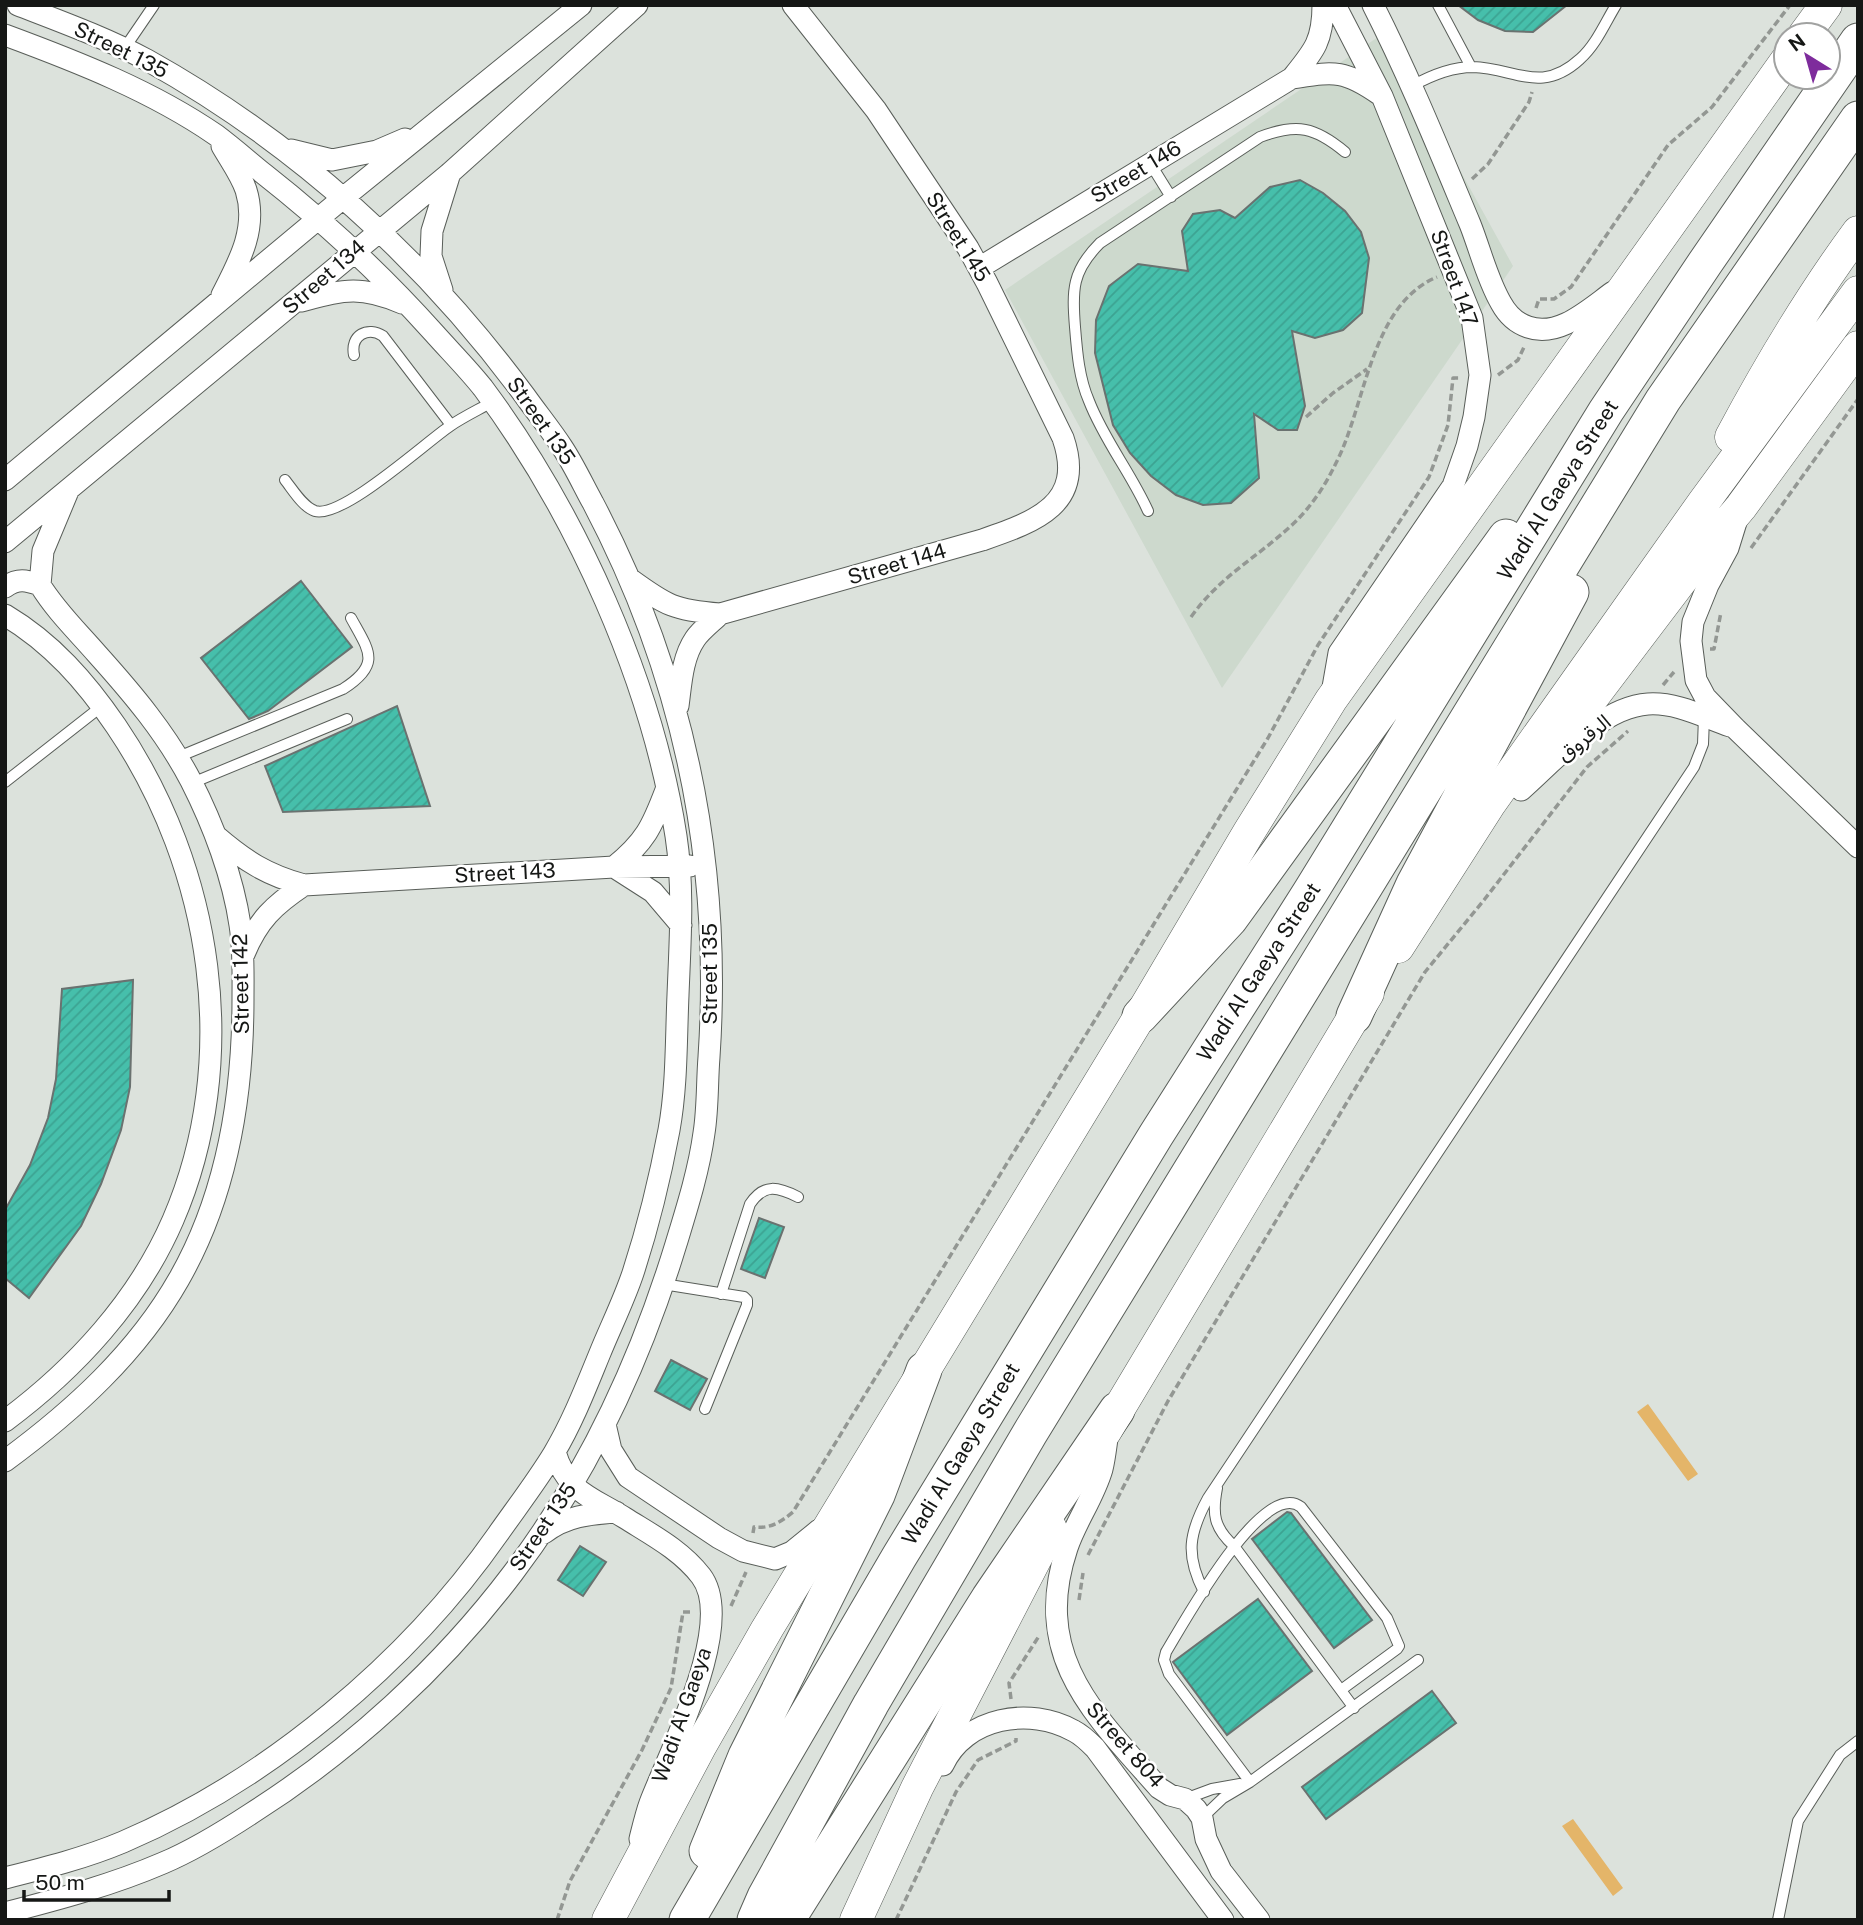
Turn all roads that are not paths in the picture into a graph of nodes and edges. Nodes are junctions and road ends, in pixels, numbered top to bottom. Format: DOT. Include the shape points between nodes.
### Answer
graph roads {
  1 [pos="18,5"];
  2 [pos="154,5"];
  3 [pos="580,5"];
  4 [pos="637,5"];
  5 [pos="793,5"];
  6 [pos="1323,5"];
  7 [pos="1335,5"];
  8 [pos="1373,5"];
  9 [pos="1438,5"];
  10 [pos="1616,5"];
  11 [pos="1826,5"];
  12 [pos="1814,21"];
  13 [pos="5,35"];
  14 [pos="1858,41"];
  15 [pos="124,49"];
  16 [pos="1471,67"];
  17 [pos="1292,78"];
  18 [pos="1772,80"];
  19 [pos="1412,86"];
  20 [pos="1382,96"];
  21 [pos="1858,119"];
  22 [pos="430,129"];
  23 [pos="216,135"];
  24 [pos="281,147"];
  25 [pos="1345,152"];
  26 [pos="1150,163"];
  27 [pos="450,173"];
  28 [pos="1171,197"];
  29 [pos="343,198"];
  30 [pos="319,218"];
  31 [pos="379,230"];
  32 [pos="1858,232"];
  33 [pos="354,251"];
  34 [pos="979,268"];
  35 [pos="1626,283"];
  36 [pos="1858,292"];
  37 [pos="444,295"];
  38 [pos="296,302"];
  39 [pos="218,303"];
  40 [pos="410,306"];
  41 [pos="1714,327"];
  42 [pos="1858,347"];
  43 [pos="354,355"];
  44 [pos="492,402"];
  45 [pos="1606,411"];
  46 [pos="451,425"];
  47 [pos="5,480"];
  48 [pos="285,480"];
  49 [pos="68,491"];
  50 [pos="1063,493"];
  51 [pos="1703,503"];
  52 [pos="1741,507"];
  53 [pos="1148,511"];
  54 [pos="5,542"];
  55 [pos="630,579"];
  56 [pos="40,585"];
  57 [pos="5,587"];
  58 [pos="720,614"];
  59 [pos="5,615"];
  60 [pos="351,618"];
  61 [pos="1331,700"];
  62 [pos="102,706"];
  63 [pos="677,712"];
  64 [pos="1704,717"];
  65 [pos="347,719"];
  66 [pos="1735,728"];
  67 [pos="178,757"];
  68 [pos="5,782"];
  69 [pos="192,783"];
  70 [pos="666,790"];
  71 [pos="1521,790"];
  72 [pos="216,836"];
  73 [pos="1858,847"];
  74 [pos="679,866"];
  75 [pos="706,866"];
  76 [pos="614,867"];
  77 [pos="304,885"];
  78 [pos="1421,911"];
  79 [pos="681,925"];
  80 [pos="243,956"];
  81 [pos="1140,1016"];
  82 [pos="1354,1016"];
  83 [pos="798,1196"];
  84 [pos="663,1284"];
  85 [pos="721,1294"];
  86 [pos="924,1370"];
  87 [pos="705,1409"];
  88 [pos="1113,1416"];
  89 [pos="5,1421"];
  90 [pos="606,1423"];
  91 [pos="555,1452"];
  92 [pos="5,1461"];
  93 [pos="1219,1478"];
  94 [pos="572,1486"];
  95 [pos="839,1508"];
  96 [pos="616,1512"];
  97 [pos="540,1536"];
  98 [pos="1234,1546"];
  99 [pos="1203,1592"];
  100 [pos="1418,1660"];
  101 [pos="1342,1690"];
  102 [pos="1354,1708"];
  103 [pos="1858,1741"];
  104 [pos="1250,1782"];
  105 [pos="1185,1799"];
  106 [pos="1202,1818"];
  107 [pos="891,1841"];
  108 [pos="5,1878"];
  109 [pos="627,1881"];
  110 [pos="5,1913"];
  111 [pos="608,1920"];
  112 [pos="681,1920"];
  113 [pos="687,1920"];
  114 [pos="755,1920"];
  115 [pos="787,1920"];
  116 [pos="856,1920"];
  117 [pos="1223,1920"];
  118 [pos="1259,1920"];
  119 [pos="1778,1920"];
  1 -- 15 [label="street, Street 135"];
  2 -- 15 [label="lane"];
  3 -- 22 [label="street"];
  4 -- 27 [label="street, Street 134"];
  5 -- 34 [label="street, Street 145" via="876,110"];
  6 -- 17 [label="street, Street 146" via="1316,48"];
  7 -- 20 [label="street, Street 147"];
  8 -- 19 [label="street, Street 147"];
  9 -- 16 [label="lane"];
  10 -- 16 [label="lane" via="1588,51 1560,73 1536,78"];
  11 -- 12 [label="street"];
  13 -- 23 [label="street, Street 135" via="110,76"];
  14 -- 45 [label="main road, Wadi Al Gaeya Street"];
  15 -- 24 [label="street, Street 135"];
  16 -- 19 [label="lane" via="1445,71"];
  17 -- 20 [label="street, Street 146" via="1345,74"];
  17 -- 26 [label="street, Street 146"];
  18 -- 35 [label="street"];
  19 -- 35 [label="street, Street 147" via="1501,304 1514,320 1542,330 1572,322"];
  20 -- 61 [label="street, Street 147" via="1472,318 1479,380 1469,437 1453,485 1339,653"];
  21 -- 41 [label="main road, Wadi Al Gaeya Street"];
  22 -- 24 [label="street" via="377,151 332,160"];
  22 -- 29 [label="street"];
  23 -- 30 [label="street, Street 135"];
  23 -- 39 [label="street" via="246,190 250,216 242,255"];
  24 -- 29 [label="street, Street 135"];
  25 -- 28 [label="lane" via="1312,130 1278,130 1260,137"];
  26 -- 28 [label="lane"];
  26 -- 34 [label="street, Street 146"];
  27 -- 31 [label="street, Street 134"];
  27 -- 37 [label="street" via="432,230 431,256"];
  28 -- 53 [label="lane" via="1087,256 1073,299 1078,361 1088,401"];
  29 -- 30 [label="street"];
  29 -- 31 [label="street, Street 135"];
  30 -- 33 [label="street, Street 135"];
  30 -- 39 [label="street"];
  31 -- 33 [label="street, Street 134"];
  31 -- 37 [label="street, Street 135"];
  32 -- 51 [label="street" via="1764,375 1721,456"];
  33 -- 38 [label="street, Street 134"];
  33 -- 40 [label="street, Street 135"];
  34 -- 50 [label="street, Street 145" via="1069,454"];
  35 -- 61 [label="street"];
  36 -- 51 [label="street"];
  37 -- 55 [label="street, Street 135" via="564,449"];
  38 -- 40 [label="street" via="360,290"];
  38 -- 49 [label="street, Street 134"];
  39 -- 47 [label="street"];
  40 -- 44 [label="street, Street 135"];
  41 -- 82 [label="main road" via="1414,884"];
  41 -- 114 [label="main road, Wadi Al Gaeya Street" via="1655,412 1030,1433 871,1704"];
  42 -- 52 [label="street"];
  43 -- 46 [label="lane" via="359,334 368,330 383,336"];
  44 -- 46 [label="lane"];
  44 -- 70 [label="street, Street 135" via="534,464 606,604 650,722"];
  45 -- 81 [label="main road" via="1494,550 1230,919"];
  45 -- 113 [label="main road, Wadi Al Gaeya Street" via="1095,1234"];
  46 -- 48 [label="lane" via="358,495 328,510 317,512 307,507"];
  49 -- 54 [label="street, Street 134"];
  49 -- 56 [label="street" via="43,551"];
  50 -- 58 [label="street, Street 144" via="1049,511 993,537"];
  51 -- 78 [label="street" via="1489,805"];
  52 -- 66 [label="street, الرقروق" via="1728,548 1693,622 1692,652 1696,680 1705,696"];
  52 -- 71 [label="street"];
  55 -- 58 [label="street, Street 144" via="670,607"];
  55 -- 63 [label="street, Street 135"];
  56 -- 57 [label="street" via="16,580"];
  56 -- 67 [label="street, Street 142" via="144,708"];
  58 -- 63 [label="street, Street 144" via="695,638 682,672"];
  59 -- 62 [label="street, Street 142" via="69,665"];
  60 -- 67 [label="lane" via="369,659 356,680"];
  61 -- 81 [label="street"];
  62 -- 68 [label="lane"];
  62 -- 89 [label="street, Street 142" via="164,809 196,906 212,1036 205,1105 194,1158 152,1262 111,1320 68,1368"];
  63 -- 75 [label="street, Street 135"];
  64 -- 66 [label="street, الرقروق"];
  64 -- 71 [label="street, الرقروق" via="1648,704 1620,711 1594,726"];
  64 -- 93 [label="lane" via="1703,744 1694,768"];
  65 -- 69 [label="lane"];
  66 -- 73 [label="street, الرقروق"];
  67 -- 69 [label="street, Street 142"];
  69 -- 72 [label="street, Street 142"];
  70 -- 74 [label="street, Street 135"];
  70 -- 76 [label="street" via="644,840"];
  71 -- 78 [label="street"];
  72 -- 77 [label="street, Street 143" via="275,877"];
  72 -- 80 [label="street, Street 142" via="240,924"];
  74 -- 75 [label="street, Street 143"];
  74 -- 76 [label="street, Street 143"];
  74 -- 79 [label="street, Street 135"];
  75 -- 84 [label="street, Street 135" via="712,970 704,1133"];
  76 -- 77 [label="street, Street 143"];
  76 -- 79 [label="street" via="653,892"];
  77 -- 80 [label="street" via="268,912"];
  78 -- 82 [label="street"];
  79 -- 91 [label="street, Street 135" via="674,1090 653,1201 633,1275"];
  80 -- 92 [label="street, Street 142" via="243,1041 236,1112 225,1166 203,1230 179,1280 137,1340 91,1391"];
  81 -- 86 [label="street"];
  82 -- 88 [label="street"];
  83 -- 85 [label="lane" via="773,1188 756,1196"];
  84 -- 85 [label="lane"];
  84 -- 90 [label="street, Street 135"];
  85 -- 87 [label="lane" via="744,1297 747,1304"];
  86 -- 95 [label="street"];
  86 -- 112 [label="main road" via="877,1495 746,1756"];
  88 -- 105 [label="street, Street 804" via="1102,1468 1059,1575 1056,1630 1092,1712 1159,1788"];
  88 -- 107 [label="street"];
  88 -- 115 [label="main road" via="989,1598"];
  90 -- 94 [label="street, Street 135"];
  90 -- 95 [label="street" via="611,1450 628,1477 749,1553 775,1559 785,1556"];
  91 -- 94 [label="street" via="560,1470"];
  91 -- 108 [label="street, Street 135" via="473,1570 432,1619 318,1723 235,1781 159,1825 84,1857"];
  93 -- 98 [label="lane" via="1214,1500 1217,1523"];
  93 -- 99 [label="lane" via="1201,1511 1190,1546"];
  94 -- 96 [label="street, Wadi Al Gaeya"];
  94 -- 97 [label="street, Street 135"];
  95 -- 109 [label="street"];
  96 -- 97 [label="street" via="563,1521"];
  96 -- 109 [label="street, Wadi Al Gaeya" via="675,1550 702,1577 712,1610 703,1666 650,1804"];
  97 -- 110 [label="street, Street 135" via="452,1648 338,1751 285,1792 166,1862"];
  98 -- 99 [label="lane"];
  98 -- 101 [label="lane"];
  98 -- 101 [label="lane" via="1255,1522 1278,1506 1298,1504 1387,1618 1399,1646"];
  99 -- 104 [label="lane" via="1166,1652 1165,1667"];
  100 -- 102 [label="lane"];
  101 -- 102 [label="lane"];
  102 -- 104 [label="lane"];
  103 -- 119 [label="lane" via="1840,1755 1798,1821"];
  104 -- 105 [label="lane"];
  104 -- 106 [label="lane"];
  105 -- 106 [label="street, Street 804"];
  106 -- 118 [label="street, Street 804" via="1221,1871"];
  107 -- 116 [label="street"];
  107 -- 117 [label="street, Street 804" via="916,1819 953,1748 981,1727 1015,1718 1057,1723 1076,1731 1095,1748"];
  109 -- 111 [label="street"];
}
